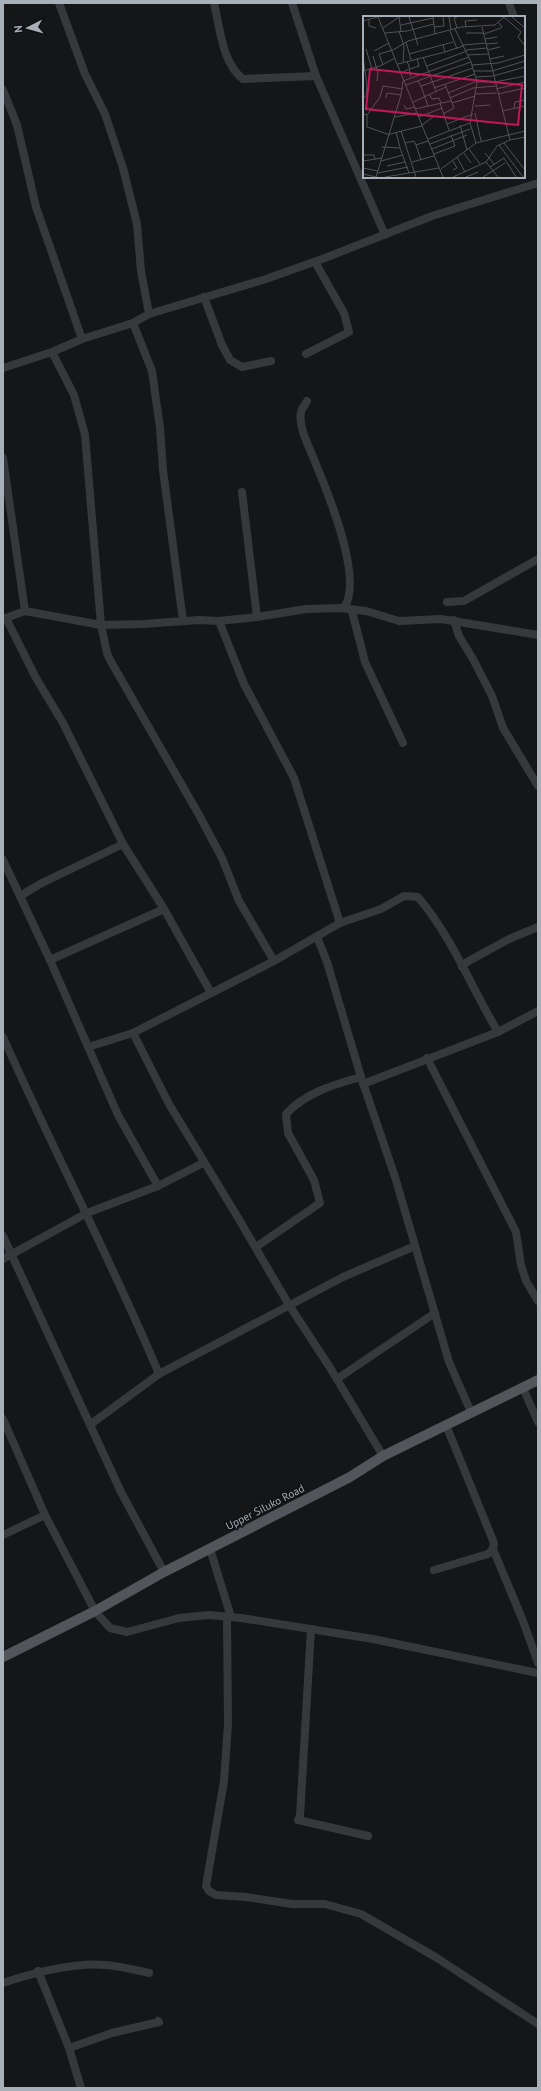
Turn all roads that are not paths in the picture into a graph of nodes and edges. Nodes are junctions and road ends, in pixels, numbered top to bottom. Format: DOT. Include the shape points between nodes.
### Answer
graph roads {
  1 [pos="59,3"];
  2 [pos="214,3"];
  3 [pos="292,3"];
  4 [pos="509,3"];
  5 [pos="514,16"];
  6 [pos="316,76"];
  7 [pos="3,90"];
  8 [pos="538,183"];
  9 [pos="385,236"];
  10 [pos="315,262"];
  11 [pos="204,297"];
  12 [pos="149,314"];
  13 [pos="133,323"];
  14 [pos="82,339"];
  15 [pos="52,352"];
  16 [pos="306,354"];
  17 [pos="271,361"];
  18 [pos="3,368"];
  19 [pos="307,401"];
  20 [pos="3,458"];
  21 [pos="242,492"];
  22 [pos="538,559"];
  23 [pos="447,602"];
  24 [pos="344,608"];
  25 [pos="25,610"];
  26 [pos="352,611"];
  27 [pos="256,617"];
  28 [pos="5,619"];
  29 [pos="219,620"];
  30 [pos="454,620"];
  31 [pos="183,621"];
  32 [pos="102,625"];
  33 [pos="538,635"];
  34 [pos="403,743"];
  35 [pos="538,786"];
  36 [pos="123,844"];
  37 [pos="3,860"];
  38 [pos="20,896"];
  39 [pos="164,909"];
  40 [pos="340,924"];
  41 [pos="538,927"];
  42 [pos="317,937"];
  43 [pos="50,960"];
  44 [pos="274,961"];
  45 [pos="462,967"];
  46 [pos="211,993"];
  47 [pos="538,1011"];
  48 [pos="498,1032"];
  49 [pos="134,1033"];
  50 [pos="3,1037"];
  51 [pos="88,1047"];
  52 [pos="427,1058"];
  53 [pos="362,1081"];
  54 [pos="203,1162"];
  55 [pos="158,1186"];
  56 [pos="87,1213"];
  57 [pos="3,1236"];
  58 [pos="415,1246"];
  59 [pos="256,1247"];
  60 [pos="12,1255"];
  61 [pos="3,1259"];
  62 [pos="538,1301"];
  63 [pos="289,1305"];
  64 [pos="435,1314"];
  65 [pos="159,1374"];
  66 [pos="337,1379"];
  67 [pos="538,1380"];
  68 [pos="523,1388"];
  69 [pos="471,1412"];
  70 [pos="3,1419"];
  71 [pos="538,1422"];
  72 [pos="91,1424"];
  73 [pos="446,1425"];
  74 [pos="383,1456"];
  75 [pos="45,1515"];
  76 [pos="3,1534"];
  77 [pos="210,1549"];
  78 [pos="493,1549"];
  79 [pos="434,1570"];
  80 [pos="164,1572"];
  81 [pos="95,1611"];
  82 [pos="229,1617"];
  83 [pos="311,1629"];
  84 [pos="3,1656"];
  85 [pos="538,1663"];
  86 [pos="538,1673"];
  87 [pos="368,1836"];
  88 [pos="38,1971"];
  89 [pos="149,1973"];
  90 [pos="3,1983"];
  91 [pos="158,2021"];
  92 [pos="538,2024"];
  93 [pos="69,2048"];
  94 [pos="81,2088"];
  1 -- 12 [label="street" via="85,74 105,114 123,168 137,224 141,271"];
  2 -- 6 [label="street" via="228,59 235,73 243,79"];
  3 -- 6 [label="street"];
  4 -- 5 [label="street"];
  6 -- 9 [label="street"];
  7 -- 14 [label="street" via="17,125 36,207"];
  8 -- 9 [label="street" via="432,216"];
  9 -- 10 [label="street"];
  10 -- 11 [label="street"];
  10 -- 16 [label="street" via="344,313 349,332"];
  11 -- 12 [label="street"];
  11 -- 17 [label="street" via="230,360 242,367"];
  12 -- 13 [label="street"];
  13 -- 14 [label="street"];
  13 -- 31 [label="street" via="152,371"];
  14 -- 15 [label="street"];
  15 -- 18 [label="street"];
  15 -- 32 [label="street" via="74,396 86,435"];
  19 -- 24 [label="street" via="301,412 303,430 337,518 350,574 350,597"];
  20 -- 25 [label="street"];
  21 -- 27 [label="street"];
  22 -- 23 [label="street" via="464,601"];
  24 -- 26 [label="street"];
  24 -- 27 [label="street" via="306,609"];
  25 -- 28 [label="street"];
  25 -- 32 [label="street"];
  26 -- 30 [label="street" via="366,611 399,621 426,618"];
  26 -- 34 [label="street" via="365,662"];
  27 -- 29 [label="street"];
  28 -- 36 [label="street" via="63,723"];
  29 -- 31 [label="street"];
  29 -- 40 [label="street" via="244,684 294,778"];
  30 -- 33 [label="street"];
  30 -- 35 [label="street" via="459,636 492,696 503,728"];
  31 -- 32 [label="street"];
  32 -- 44 [label="street" via="110,660 198,813 222,858 239,901"];
  36 -- 38 [label="street"];
  36 -- 39 [label="street"];
  37 -- 38 [label="street"];
  38 -- 43 [label="street"];
  39 -- 43 [label="street"];
  39 -- 46 [label="street"];
  40 -- 42 [label="street"];
  40 -- 45 [label="street" via="381,909 404,896 418,897 452,944"];
  41 -- 45 [label="street" via="509,939 466,962"];
  42 -- 44 [label="street"];
  42 -- 53 [label="street" via="327,962"];
  43 -- 51 [label="street"];
  44 -- 46 [label="street"];
  45 -- 48 [label="street"];
  46 -- 49 [label="street"];
  47 -- 48 [label="street"];
  48 -- 52 [label="street"];
  49 -- 51 [label="street"];
  49 -- 54 [label="street" via="158,1085"];
  50 -- 56 [label="street"];
  51 -- 55 [label="street" via="118,1115"];
  52 -- 53 [label="street"];
  52 -- 62 [label="street" via="516,1232 526,1281"];
  53 -- 58 [label="street"];
  53 -- 59 [label="street" via="335,1084 295,1104 286,1114 288,1133 314,1180 320,1203"];
  54 -- 55 [label="street"];
  54 -- 59 [label="street"];
  55 -- 56 [label="street"];
  56 -- 60 [label="street"];
  56 -- 65 [label="street"];
  57 -- 60 [label="street"];
  58 -- 63 [label="street" via="343,1277"];
  58 -- 64 [label="street"];
  59 -- 63 [label="street"];
  60 -- 61 [label="street"];
  60 -- 72 [label="street"];
  63 -- 65 [label="street"];
  63 -- 66 [label="street"];
  64 -- 66 [label="street"];
  64 -- 69 [label="street" via="449,1362"];
  65 -- 72 [label="street"];
  66 -- 74 [label="street"];
  67 -- 68 [label="main road, Upper Siluko Road"];
  68 -- 69 [label="main road, Upper Siluko Road"];
  68 -- 71 [label="street"];
  69 -- 73 [label="main road, Upper Siluko Road"];
  70 -- 75 [label="street"];
  72 -- 80 [label="street" via="121,1492"];
  73 -- 74 [label="main road, Upper Siluko Road"];
  73 -- 78 [label="street" via="494,1543"];
  74 -- 77 [label="main road, Upper Siluko Road" via="350,1477"];
  75 -- 76 [label="street"];
  75 -- 81 [label="street"];
  77 -- 80 [label="main road, Upper Siluko Road"];
  77 -- 82 [label="street"];
  78 -- 79 [label="street" via="488,1554"];
  78 -- 85 [label="street"];
  80 -- 81 [label="main road, Upper Siluko Road"];
  81 -- 82 [label="street" via="110,1628 127,1632 179,1618 209,1615"];
  81 -- 84 [label="main road, Upper Siluko Road"];
  82 -- 83 [label="street"];
  82 -- 92 [label="street" via="228,1724 224,1781 206,1886 209,1891 216,1895 292,1904 325,1904 361,1914 437,1958"];
  83 -- 86 [label="street"];
  83 -- 87 [label="street" via="298,1820"];
  88 -- 89 [label="street" via="105,1964"];
  88 -- 90 [label="street"];
  88 -- 93 [label="street"];
  91 -- 93 [label="street"];
  93 -- 94 [label="street"];
}
